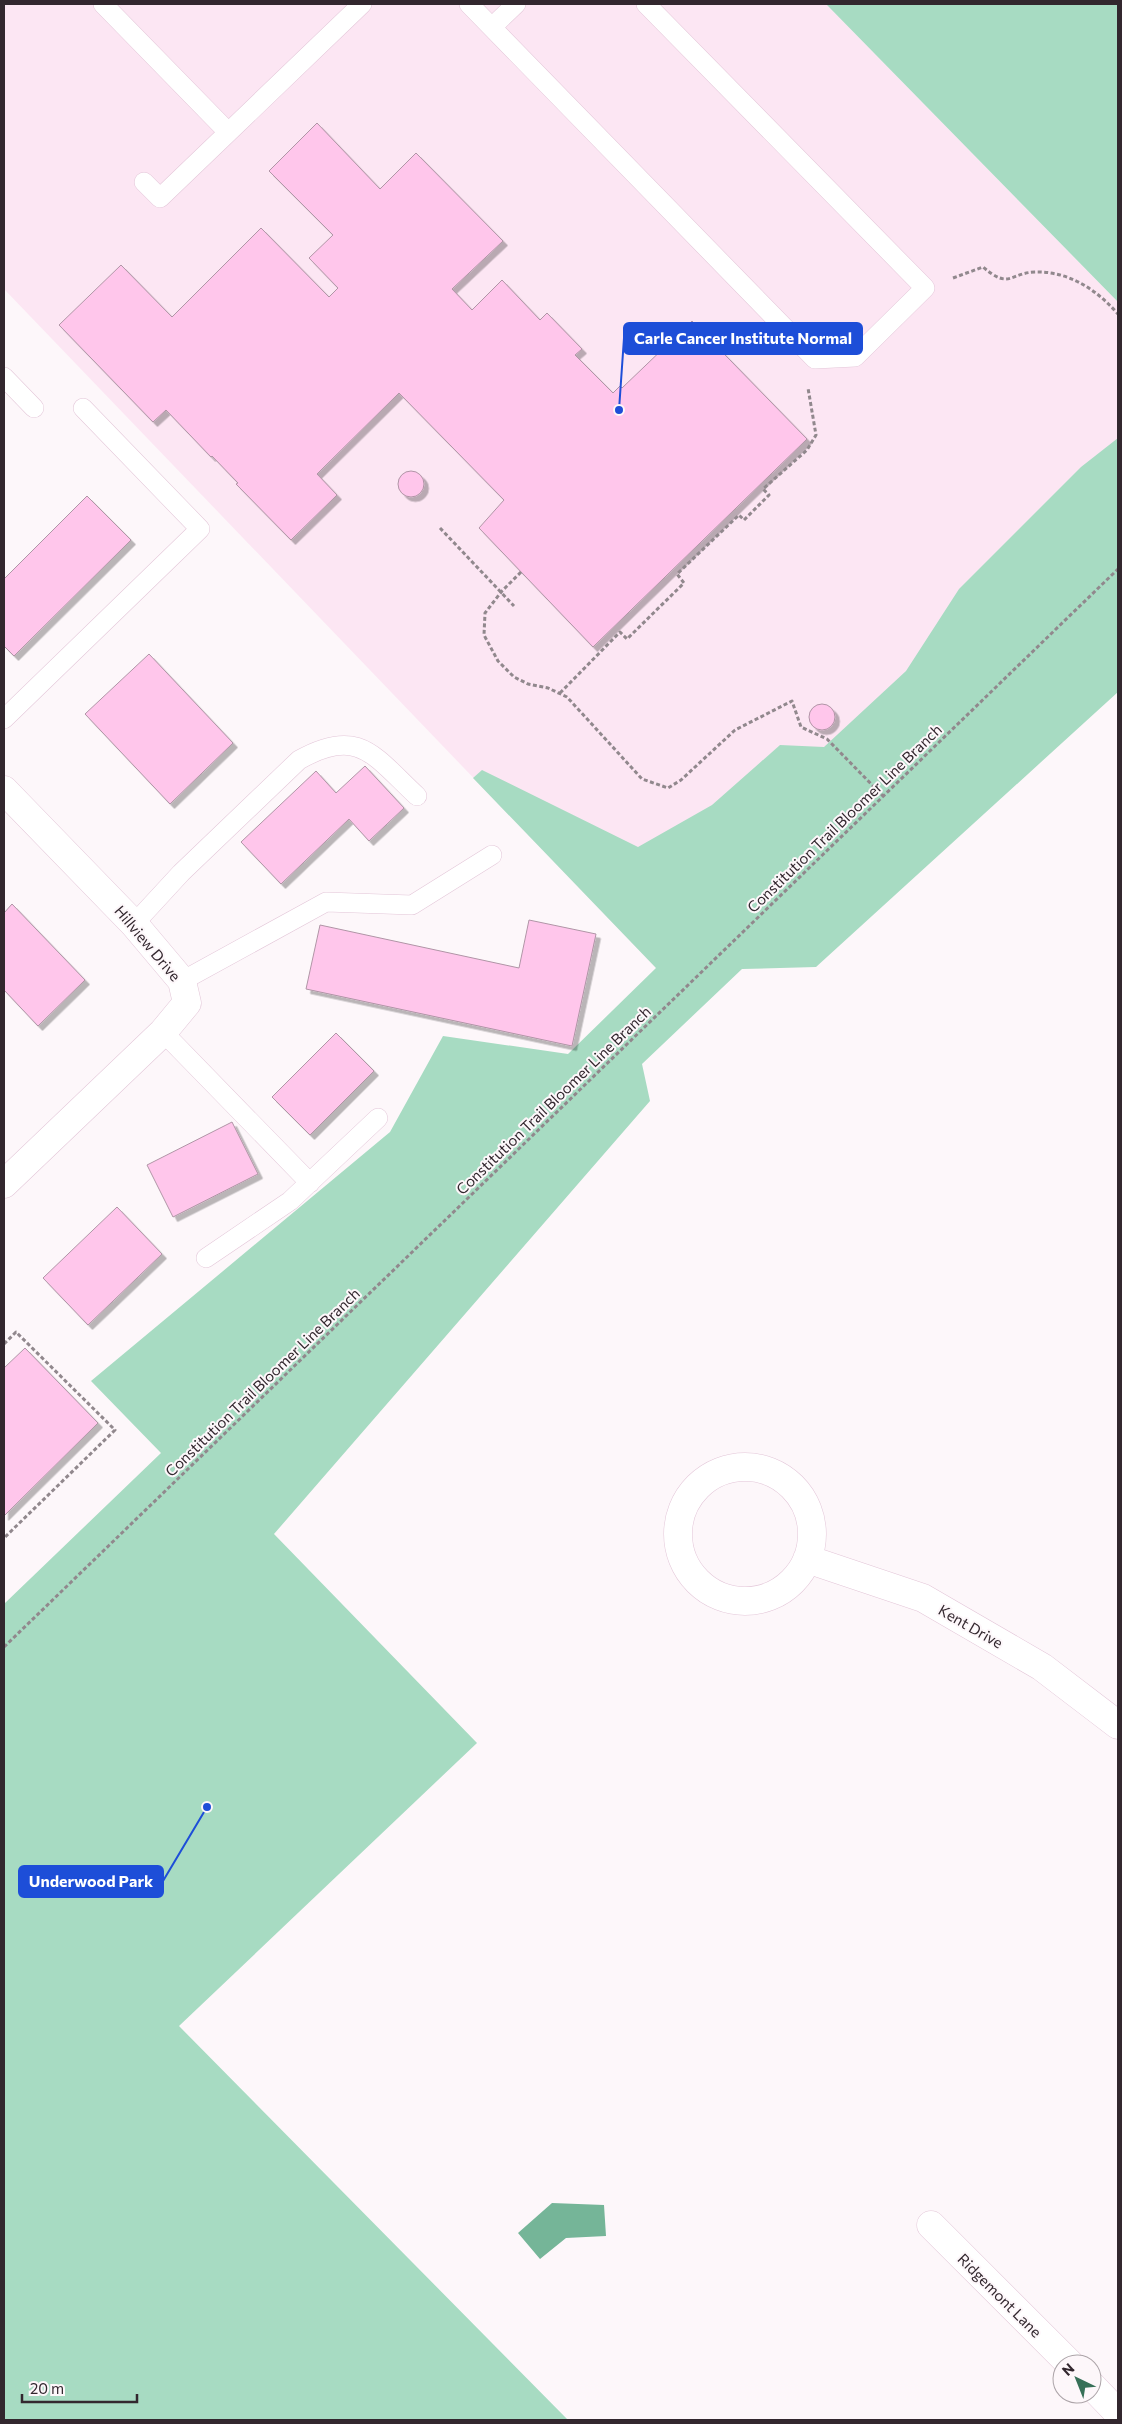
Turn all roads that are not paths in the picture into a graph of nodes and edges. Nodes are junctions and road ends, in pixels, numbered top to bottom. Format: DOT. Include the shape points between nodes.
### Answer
graph roads {
  1 [pos="103,4"];
  2 [pos="362,4"];
  3 [pos="469,4"];
  4 [pos="516,4"];
  5 [pos="646,4"];
  6 [pos="492,27"];
  7 [pos="228,132"];
  8 [pos="144,182"];
  9 [pos="4,377"];
  10 [pos="34,408"];
  11 [pos="83,408"];
  12 [pos="4,719"];
  13 [pos="4,790"];
  14 [pos="417,796"];
  15 [pos="492,856"];
  16 [pos="134,924"];
  17 [pos="182,981"];
  18 [pos="163,1032"];
  19 [pos="378,1118"];
  20 [pos="310,1183"];
  21 [pos="4,1184"];
  22 [pos="206,1258"];
  23 [pos="807,1559"];
  24 [pos="1118,1725"];
  25 [pos="931,2225"];
  26 [pos="1060,2354"];
  27 [pos="1102,2396"];
  28 [pos="1118,2413"];
  1 -- 7 [label="lane"];
  2 -- 7 [label="lane"];
  3 -- 6 [label="lane"];
  4 -- 6 [label="lane"];
  5 -- 6 [label="lane" via="925,288 855,358 815,359"];
  7 -- 8 [label="lane" via="160,198"];
  9 -- 10 [label="lane"];
  11 -- 12 [label="lane" via="200,528"];
  13 -- 16 [label="street, Hillview Drive"];
  14 -- 16 [label="lane" via="368,751 354,745 333,745 317,750 299,760 181,873"];
  15 -- 17 [label="lane" via="412,905 326,902"];
  16 -- 17 [label="street, Hillview Drive"];
  17 -- 18 [label="street, Hillview Drive" via="186,1003"];
  18 -- 20 [label="lane"];
  18 -- 21 [label="street, Hillview Drive"];
  19 -- 20 [label="lane"];
  20 -- 22 [label="lane" via="290,1202"];
  23 -- 23 [label="street" via="812,1536 809,1513 798,1493 774,1474 759,1468 735,1467 713,1474 695,1489 682,1509 678,1529 682,1557 701,1586 719,1597 761,1600 791,1582"];
  23 -- 24 [label="street, Kent Drive" via="923,1598 1042,1667"];
  25 -- 26 [label="street, Ridgemont Lane"];
  27 -- 28 [label="street"];
}
